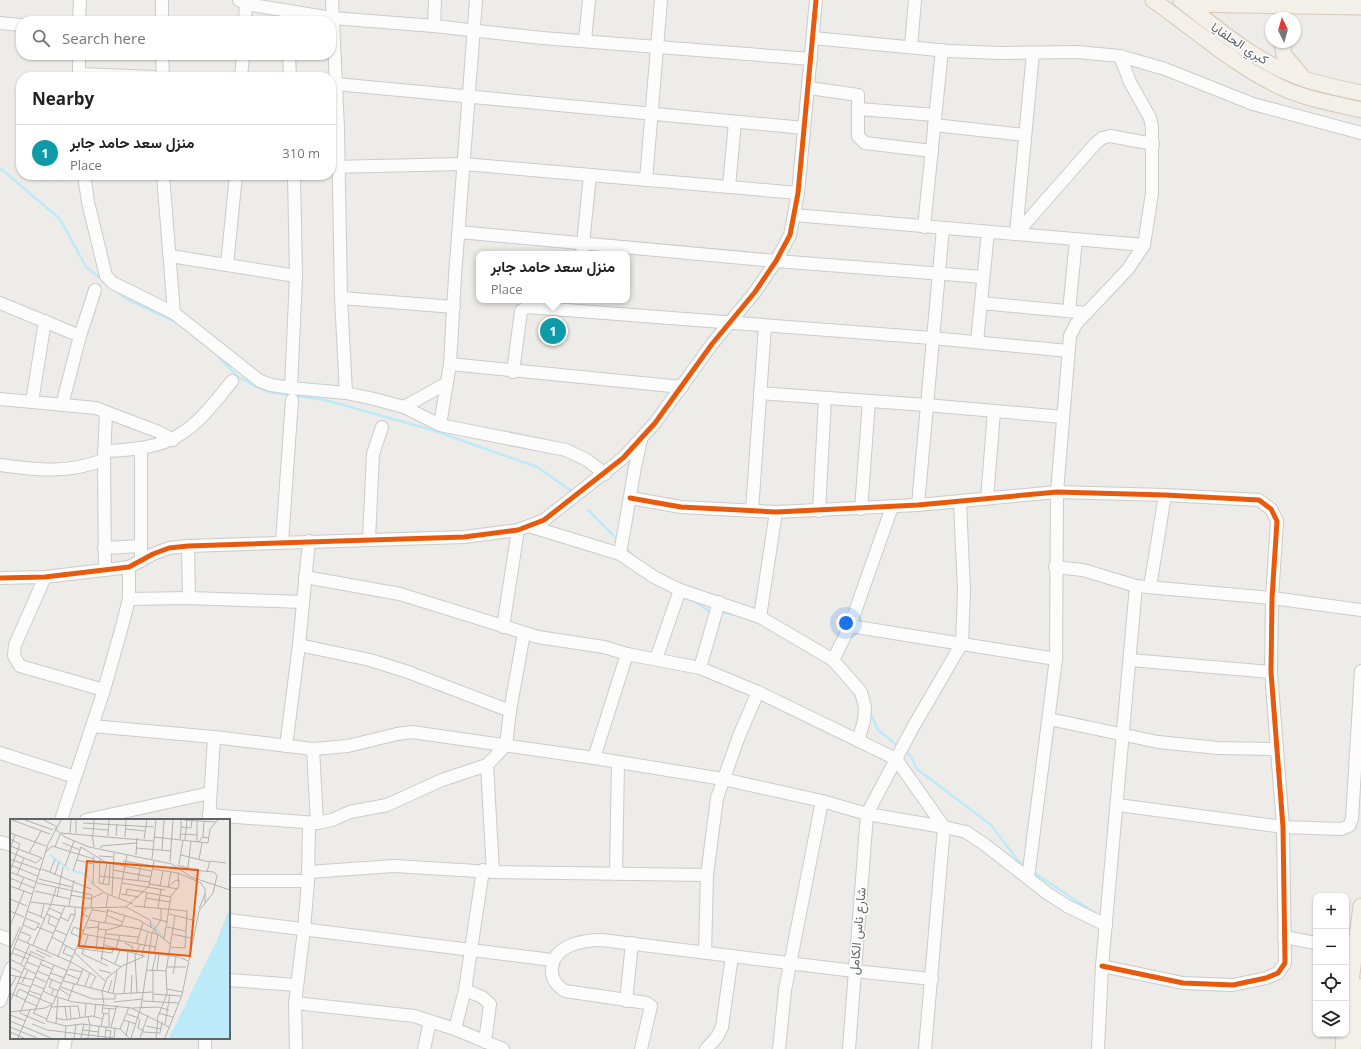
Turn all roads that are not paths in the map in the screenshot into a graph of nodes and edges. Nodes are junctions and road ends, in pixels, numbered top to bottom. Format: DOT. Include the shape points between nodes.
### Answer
graph roads {
  1 [pos="80,0"];
  2 [pos="162,0"];
  3 [pos="332,0"];
  4 [pos="435,0"];
  5 [pos="476,0"];
  6 [pos="589,0"];
  7 [pos="661,0"];
  8 [pos="816,0"];
  9 [pos="915,0"];
  10 [pos="1153,0"];
  11 [pos="243,2"];
  12 [pos="1183,2"];
  13 [pos="1309,7"];
  14 [pos="1361,7"];
  15 [pos="1296,12"];
  16 [pos="287,15"];
  17 [pos="79,16"];
  18 [pos="162,16"];
  19 [pos="244,16"];
  20 [pos="302,16"];
  21 [pos="332,16"];
  22 [pos="336,18"];
  23 [pos="0,23"];
  24 [pos="16,25"];
  25 [pos="434,26"];
  26 [pos="473,30"];
  27 [pos="814,38"];
  28 [pos="585,40"];
  29 [pos="657,46"];
  30 [pos="911,47"];
  31 [pos="1284,48"];
  32 [pos="942,50"];
  33 [pos="1033,53"];
  34 [pos="1120,56"];
  35 [pos="811,58"];
  36 [pos="78,60"];
  37 [pos="162,60"];
  38 [pos="243,60"];
  39 [pos="289,60"];
  40 [pos="335,60"];
  41 [pos="79,72"];
  42 [pos="162,72"];
  43 [pos="241,72"];
  44 [pos="290,72"];
  45 [pos="335,72"];
  46 [pos="1304,79"];
  47 [pos="336,84"];
  48 [pos="808,88"];
  49 [pos="1361,93"];
  50 [pos="469,97"];
  51 [pos="859,109"];
  52 [pos="1361,110"];
  53 [pos="652,114"];
  54 [pos="935,120"];
  55 [pos="735,122"];
  56 [pos="804,128"];
  57 [pos="1360,132"];
  58 [pos="1025,135"];
  59 [pos="1153,144"];
  60 [pos="932,151"];
  61 [pos="463,164"];
  62 [pos="336,167"];
  63 [pos="590,175"];
  64 [pos="85,180"];
  65 [pos="163,180"];
  66 [pos="235,180"];
  67 [pos="294,180"];
  68 [pos="336,180"];
  69 [pos="646,180"];
  70 [pos="729,187"];
  71 [pos="798,193"];
  72 [pos="795,215"];
  73 [pos="924,227"];
  74 [pos="943,228"];
  75 [pos="459,232"];
  76 [pos="988,232"];
  77 [pos="1016,234"];
  78 [pos="1076,240"];
  79 [pos="1144,245"];
  80 [pos="582,249"];
  81 [pos="614,251"];
  82 [pos="630,252"];
  83 [pos="170,256"];
  84 [pos="776,261"];
  85 [pos="227,264"];
  86 [pos="939,274"];
  87 [pos="296,276"];
  88 [pos="983,277"];
  89 [pos="95,290"];
  90 [pos="342,298"];
  91 [pos="0,303"];
  92 [pos="981,303"];
  93 [pos="578,306"];
  94 [pos="454,307"];
  95 [pos="1069,311"];
  96 [pos="174,313"];
  97 [pos="1087,313"];
  98 [pos="44,321"];
  99 [pos="729,324"];
  100 [pos="765,326"];
  101 [pos="80,336"];
  102 [pos="932,338"];
  103 [pos="977,342"];
  104 [pos="1068,351"];
  105 [pos="450,364"];
  106 [pos="513,372"];
  107 [pos="232,381"];
  108 [pos="447,383"];
  109 [pos="682,386"];
  110 [pos="346,393"];
  111 [pos="760,393"];
  112 [pos="292,394"];
  113 [pos="825,398"];
  114 [pos="0,399"];
  115 [pos="869,401"];
  116 [pos="32,402"];
  117 [pos="62,405"];
  118 [pos="926,405"];
  119 [pos="404,407"];
  120 [pos="106,412"];
  121 [pos="994,412"];
  122 [pos="1063,417"];
  123 [pos="440,425"];
  124 [pos="382,427"];
  125 [pos="173,440"];
  126 [pos="641,440"];
  127 [pos="141,448"];
  128 [pos="104,456"];
  129 [pos="0,465"];
  130 [pos="605,474"];
  131 [pos="1057,492"];
  132 [pos="1165,495"];
  133 [pos="630,498"];
  134 [pos="986,499"];
  135 [pos="960,502"];
  136 [pos="918,505"];
  137 [pos="892,507"];
  138 [pos="861,508"];
  139 [pos="752,511"];
  140 [pos="819,511"];
  141 [pos="776,512"];
  142 [pos="532,527"];
  143 [pos="518,530"];
  144 [pos="369,540"];
  145 [pos="309,541"];
  146 [pos="282,542"];
  147 [pos="141,546"];
  148 [pos="188,546"];
  149 [pos="104,548"];
  150 [pos="620,554"];
  151 [pos="141,561"];
  152 [pos="128,567"];
  153 [pos="1055,567"];
  154 [pos="105,570"];
  155 [pos="45,577"];
  156 [pos="305,577"];
  157 [pos="0,578"];
  158 [pos="1136,586"];
  159 [pos="1150,587"];
  160 [pos="680,590"];
  161 [pos="189,598"];
  162 [pos="1272,598"];
  163 [pos="129,599"];
  164 [pos="302,602"];
  165 [pos="719,602"];
  166 [pos="1361,610"];
  167 [pos="760,617"];
  168 [pos="850,626"];
  169 [pos="503,627"];
  170 [pos="524,633"];
  171 [pos="962,644"];
  172 [pos="299,645"];
  173 [pos="627,654"];
  174 [pos="656,659"];
  175 [pos="1056,659"];
  176 [pos="833,660"];
  177 [pos="1130,660"];
  178 [pos="700,668"];
  179 [pos="1361,671"];
  180 [pos="1272,672"];
  181 [pos="104,690"];
  182 [pos="758,692"];
  183 [pos="510,711"];
  184 [pos="1049,719"];
  185 [pos="92,726"];
  186 [pos="1122,735"];
  187 [pos="214,737"];
  188 [pos="858,741"];
  189 [pos="506,745"];
  190 [pos="286,746"];
  191 [pos="313,749"];
  192 [pos="1277,749"];
  193 [pos="0,753"];
  194 [pos="594,758"];
  195 [pos="896,760"];
  196 [pos="618,762"];
  197 [pos="487,765"];
  198 [pos="75,777"];
  199 [pos="723,779"];
  200 [pos="210,794"];
  201 [pos="822,801"];
  202 [pos="1118,805"];
  203 [pos="867,814"];
  204 [pos="209,818"];
  205 [pos="61,819"];
  206 [pos="91,819"];
  207 [pos="230,819"];
  208 [pos="230,819"];
  209 [pos="313,823"];
  210 [pos="944,827"];
  211 [pos="1283,827"];
  212 [pos="0,842"];
  213 [pos="10,845"];
  214 [pos="488,871"];
  215 [pos="616,874"];
  216 [pos="707,875"];
  217 [pos="308,877"];
  218 [pos="1028,878"];
  219 [pos="230,881"];
  220 [pos="1361,906"];
  221 [pos="230,920"];
  222 [pos="1106,925"];
  223 [pos="304,930"];
  224 [pos="0,936"];
  225 [pos="1284,937"];
  226 [pos="10,940"];
  227 [pos="1313,942"];
  228 [pos="632,943"];
  229 [pos="1351,949"];
  230 [pos="471,952"];
  231 [pos="705,953"];
  232 [pos="732,956"];
  233 [pos="552,960"];
  234 [pos="790,963"];
  235 [pos="1102,966"];
  236 [pos="10,971"];
  237 [pos="854,971"];
  238 [pos="932,979"];
  239 [pos="230,980"];
  240 [pos="296,985"];
  241 [pos="1361,986"];
  242 [pos="465,990"];
  243 [pos="0,1001"];
  244 [pos="626,1001"];
  245 [pos="1347,1001"];
  246 [pos="295,1003"];
  247 [pos="430,1021"];
  248 [pos="455,1030"];
  249 [pos="1344,1037"];
  250 [pos="66,1039"];
  251 [pos="205,1039"];
  252 [pos="485,1042"];
  253 [pos="64,1049"];
  254 [pos="204,1049"];
  255 [pos="296,1049"];
  256 [pos="424,1049"];
  257 [pos="500,1049"];
  258 [pos="641,1049"];
  259 [pos="706,1049"];
  260 [pos="779,1049"];
  261 [pos="849,1049"];
  262 [pos="925,1049"];
  263 [pos="1098,1049"];
  264 [pos="1343,1049"];
  265 [pos="1354,1049"];
  1 -- 17 [label="street"];
  2 -- 18 [label="street"];
  3 -- 21 [label="street"];
  4 -- 25 [label="street"];
  5 -- 26 [label="street"];
  6 -- 28 [label="street"];
  7 -- 29 [label="street"];
  8 -- 27 [label="street"];
  9 -- 30 [label="street"];
  10 -- 52 [label="main road" via="1235,62 1289,90"];
  11 -- 16 [label="street"];
  11 -- 19 [label="street"];
  12 -- 13 [label="main road"];
  12 -- 46 [label="main road, كبري الحلفايا" via="1242,48"];
  13 -- 14 [label="main road"];
  13 -- 15 [label="main road"];
  16 -- 20 [label="street"];
  22 -- 25 [label="street"];
  23 -- 24 [label="street"];
  25 -- 26 [label="street"];
  26 -- 28 [label="street"];
  26 -- 50 [label="street"];
  27 -- 30 [label="street"];
  27 -- 35 [label="street"];
  28 -- 29 [label="street"];
  29 -- 35 [label="street"];
  29 -- 53 [label="street"];
  30 -- 32 [label="street"];
  31 -- 46 [label="main road" via="1287,59"];
  32 -- 33 [label="street"];
  32 -- 54 [label="street"];
  33 -- 34 [label="street" via="1077,52"];
  33 -- 58 [label="street"];
  34 -- 57 [label="street" via="1165,69 1253,104"];
  34 -- 59 [label="street" via="1130,82 1150,118"];
  35 -- 48 [label="street"];
  36 -- 41 [label="street"];
  37 -- 42 [label="street"];
  38 -- 43 [label="street"];
  39 -- 44 [label="street"];
  40 -- 45 [label="street"];
  46 -- 49 [label="main road, كبري الحلفايا"];
  47 -- 50 [label="street"];
  48 -- 51 [label="street" via="858,95"];
  48 -- 56 [label="street"];
  50 -- 53 [label="street"];
  50 -- 61 [label="street"];
  51 -- 54 [label="street"];
  51 -- 60 [label="street" via="858,136 865,143"];
  53 -- 55 [label="street"];
  53 -- 69 [label="street"];
  54 -- 58 [label="street"];
  54 -- 60 [label="street"];
  55 -- 56 [label="street"];
  55 -- 70 [label="street"];
  56 -- 71 [label="street"];
  58 -- 77 [label="street"];
  59 -- 77 [label="street" via="1110,136 1102,138"];
  59 -- 79 [label="street" via="1152,193"];
  60 -- 73 [label="street"];
  61 -- 62 [label="street"];
  61 -- 63 [label="street"];
  61 -- 75 [label="street"];
  63 -- 69 [label="street"];
  63 -- 80 [label="street"];
  64 -- 96 [label="street" via="106,276 113,283"];
  65 -- 83 [label="street"];
  66 -- 85 [label="street"];
  67 -- 87 [label="street"];
  68 -- 90 [label="street"];
  69 -- 70 [label="street"];
  70 -- 71 [label="street"];
  71 -- 72 [label="street"];
  72 -- 73 [label="street"];
  72 -- 84 [label="street" via="790,235"];
  73 -- 74 [label="street"];
  74 -- 76 [label="street"];
  74 -- 86 [label="street"];
  75 -- 80 [label="street"];
  75 -- 94 [label="street"];
  76 -- 77 [label="street"];
  76 -- 88 [label="street"];
  77 -- 78 [label="street"];
  78 -- 79 [label="street"];
  78 -- 95 [label="street"];
  79 -- 97 [label="street" via="1128,269"];
  80 -- 81 [label="street"];
  82 -- 84 [label="street"];
  83 -- 85 [label="street"];
  83 -- 96 [label="street"];
  84 -- 86 [label="street"];
  84 -- 99 [label="street"];
  85 -- 87 [label="street"];
  86 -- 88 [label="street"];
  86 -- 102 [label="street"];
  87 -- 112 [label="street"];
  88 -- 92 [label="street"];
  89 -- 101 [label="street"];
  90 -- 94 [label="street"];
  90 -- 110 [label="street"];
  91 -- 98 [label="street"];
  92 -- 95 [label="street"];
  92 -- 103 [label="street"];
  93 -- 99 [label="street"];
  93 -- 106 [label="street" via="523,308"];
  94 -- 105 [label="street"];
  95 -- 97 [label="street"];
  96 -- 112 [label="street" via="252,376"];
  97 -- 104 [label="street" via="1076,324 1070,336"];
  98 -- 101 [label="street"];
  98 -- 116 [label="street"];
  99 -- 100 [label="street"];
  99 -- 109 [label="street"];
  100 -- 102 [label="street"];
  100 -- 111 [label="street"];
  101 -- 117 [label="street"];
  102 -- 103 [label="street"];
  102 -- 118 [label="street"];
  103 -- 104 [label="street"];
  104 -- 122 [label="street"];
  105 -- 106 [label="street"];
  105 -- 108 [label="street"];
  106 -- 109 [label="street"];
  107 -- 125 [label="street" via="202,418"];
  108 -- 119 [label="street"];
  108 -- 123 [label="street"];
  109 -- 126 [label="street"];
  110 -- 112 [label="street"];
  110 -- 119 [label="street"];
  111 -- 113 [label="street"];
  111 -- 139 [label="street"];
  112 -- 146 [label="street"];
  113 -- 115 [label="street"];
  113 -- 140 [label="street"];
  114 -- 116 [label="street"];
  115 -- 118 [label="street"];
  115 -- 138 [label="street"];
  116 -- 117 [label="street"];
  117 -- 120 [label="street" via="96,408"];
  118 -- 121 [label="street"];
  118 -- 136 [label="street"];
  119 -- 123 [label="street"];
  120 -- 125 [label="street"];
  120 -- 128 [label="street"];
  121 -- 122 [label="street"];
  121 -- 134 [label="street"];
  122 -- 131 [label="street"];
  123 -- 130 [label="street" via="566,450 587,460"];
  124 -- 144 [label="street" via="373,454"];
  125 -- 127 [label="street"];
  126 -- 130 [label="street"];
  126 -- 133 [label="street"];
  127 -- 128 [label="street"];
  127 -- 147 [label="street"];
  128 -- 129 [label="street" via="76,468 60,471"];
  128 -- 149 [label="street"];
  130 -- 142 [label="street"];
  131 -- 132 [label="street"];
  131 -- 134 [label="street"];
  131 -- 153 [label="street"];
  132 -- 159 [label="street"];
  132 -- 162 [label="street" via="1259,500 1270,509 1277,521"];
  133 -- 139 [label="street" via="681,507"];
  133 -- 150 [label="street"];
  134 -- 135 [label="street"];
  135 -- 136 [label="street"];
  135 -- 171 [label="street" via="964,591"];
  136 -- 137 [label="street"];
  137 -- 138 [label="street"];
  137 -- 168 [label="street"];
  138 -- 140 [label="street"];
  139 -- 141 [label="street"];
  140 -- 141 [label="street"];
  141 -- 167 [label="street"];
  142 -- 143 [label="street"];
  142 -- 150 [label="street"];
  143 -- 144 [label="street" via="464,537"];
  143 -- 169 [label="street"];
  144 -- 145 [label="street"];
  145 -- 146 [label="street"];
  145 -- 156 [label="street"];
  146 -- 148 [label="street"];
  147 -- 149 [label="street"];
  147 -- 151 [label="street"];
  148 -- 151 [label="street" via="169,548"];
  148 -- 161 [label="street"];
  149 -- 154 [label="street"];
  150 -- 160 [label="street" via="654,577"];
  151 -- 152 [label="street"];
  152 -- 154 [label="street"];
  152 -- 163 [label="street"];
  153 -- 158 [label="street" via="1098,574"];
  153 -- 175 [label="street"];
  154 -- 155 [label="street"];
  155 -- 157 [label="street"];
  155 -- 181 [label="street" via="15,645 14,656 20,666"];
  156 -- 164 [label="street"];
  156 -- 169 [label="street" via="400,594"];
  158 -- 159 [label="street"];
  158 -- 177 [label="street"];
  159 -- 162 [label="street"];
  160 -- 165 [label="street"];
  160 -- 174 [label="street"];
  161 -- 163 [label="street"];
  161 -- 164 [label="street"];
  162 -- 166 [label="street"];
  162 -- 180 [label="street"];
  163 -- 181 [label="street"];
  164 -- 172 [label="street"];
  165 -- 167 [label="street"];
  165 -- 178 [label="street"];
  167 -- 176 [label="street"];
  168 -- 171 [label="street"];
  168 -- 176 [label="street"];
  169 -- 170 [label="street"];
  170 -- 173 [label="street" via="604,647"];
  170 -- 183 [label="street"];
  171 -- 175 [label="street"];
  171 -- 195 [label="street"];
  172 -- 183 [label="street" via="370,660"];
  172 -- 190 [label="street"];
  173 -- 174 [label="street"];
  173 -- 194 [label="street"];
  174 -- 178 [label="street"];
  175 -- 184 [label="street"];
  176 -- 188 [label="street" via="861,692 865,706"];
  177 -- 180 [label="street"];
  177 -- 186 [label="street"];
  178 -- 182 [label="street"];
  179 -- 211 [label="street" via="1352,819 1349,826 1342,829"];
  180 -- 192 [label="street"];
  181 -- 185 [label="street"];
  182 -- 188 [label="street"];
  182 -- 199 [label="street"];
  183 -- 189 [label="street"];
  184 -- 186 [label="street"];
  184 -- 218 [label="street"];
  185 -- 187 [label="street"];
  185 -- 198 [label="street"];
  186 -- 192 [label="street" via="1158,742 1218,748"];
  186 -- 202 [label="street"];
  187 -- 190 [label="street"];
  187 -- 200 [label="street"];
  188 -- 195 [label="street"];
  189 -- 191 [label="street" via="412,732 348,746"];
  189 -- 194 [label="street"];
  189 -- 197 [label="street"];
  190 -- 191 [label="street"];
  191 -- 209 [label="street"];
  192 -- 211 [label="street"];
  193 -- 198 [label="street"];
  194 -- 196 [label="street"];
  195 -- 203 [label="street"];
  195 -- 210 [label="street"];
  196 -- 199 [label="street"];
  196 -- 215 [label="street"];
  197 -- 209 [label="street" via="442,780 387,805"];
  197 -- 214 [label="street"];
  198 -- 205 [label="street"];
  199 -- 201 [label="street"];
  199 -- 216 [label="street" via="717,798"];
  200 -- 204 [label="street"];
  200 -- 206 [label="street"];
  201 -- 203 [label="street"];
  201 -- 234 [label="street"];
  202 -- 211 [label="street"];
  202 -- 222 [label="street"];
  203 -- 210 [label="street"];
  203 -- 237 [label="street, شارع ناس الكامل"];
  204 -- 208 [label="street"];
  207 -- 209 [label="street"];
  209 -- 217 [label="street"];
  210 -- 218 [label="street" via="966,832"];
  210 -- 238 [label="street"];
  211 -- 225 [label="street"];
  212 -- 213 [label="street"];
  214 -- 215 [label="street"];
  214 -- 217 [label="street" via="394,866"];
  214 -- 230 [label="street"];
  215 -- 216 [label="street"];
  216 -- 231 [label="street"];
  217 -- 219 [label="street"];
  217 -- 223 [label="street"];
  218 -- 222 [label="street" via="1067,906"];
  220 -- 229 [label="main road"];
  221 -- 223 [label="street"];
  222 -- 235 [label="street"];
  223 -- 230 [label="street"];
  223 -- 240 [label="street"];
  224 -- 226 [label="street"];
  225 -- 227 [label="street"];
  225 -- 235 [label="street" via="1285,962 1278,973 1233,985 1183,983"];
  228 -- 231 [label="street"];
  228 -- 233 [label="street" via="602,940 580,943 568,946"];
  228 -- 244 [label="street"];
  229 -- 245 [label="main road"];
  230 -- 233 [label="street"];
  230 -- 242 [label="street"];
  231 -- 232 [label="street"];
  232 -- 234 [label="street"];
  232 -- 259 [label="street" via="722,1027"];
  233 -- 244 [label="street" via="552,974 556,986 565,991"];
  234 -- 237 [label="street"];
  234 -- 260 [label="street"];
  235 -- 263 [label="street"];
  236 -- 243 [label="street"];
  237 -- 238 [label="street"];
  237 -- 261 [label="street, شارع ناس الكامل"];
  238 -- 262 [label="street"];
  239 -- 240 [label="street"];
  240 -- 246 [label="street"];
  241 -- 265 [label="main road"];
  242 -- 248 [label="street"];
  242 -- 252 [label="street" via="482,997 490,1004"];
  244 -- 258 [label="street" via="647,1003 652,1006"];
  246 -- 247 [label="street" via="395,1013"];
  246 -- 255 [label="street"];
  247 -- 248 [label="street"];
  247 -- 256 [label="street"];
  248 -- 252 [label="street"];
  249 -- 264 [label="main road"];
  250 -- 253 [label="street"];
  251 -- 254 [label="street"];
  252 -- 257 [label="street"];
}
